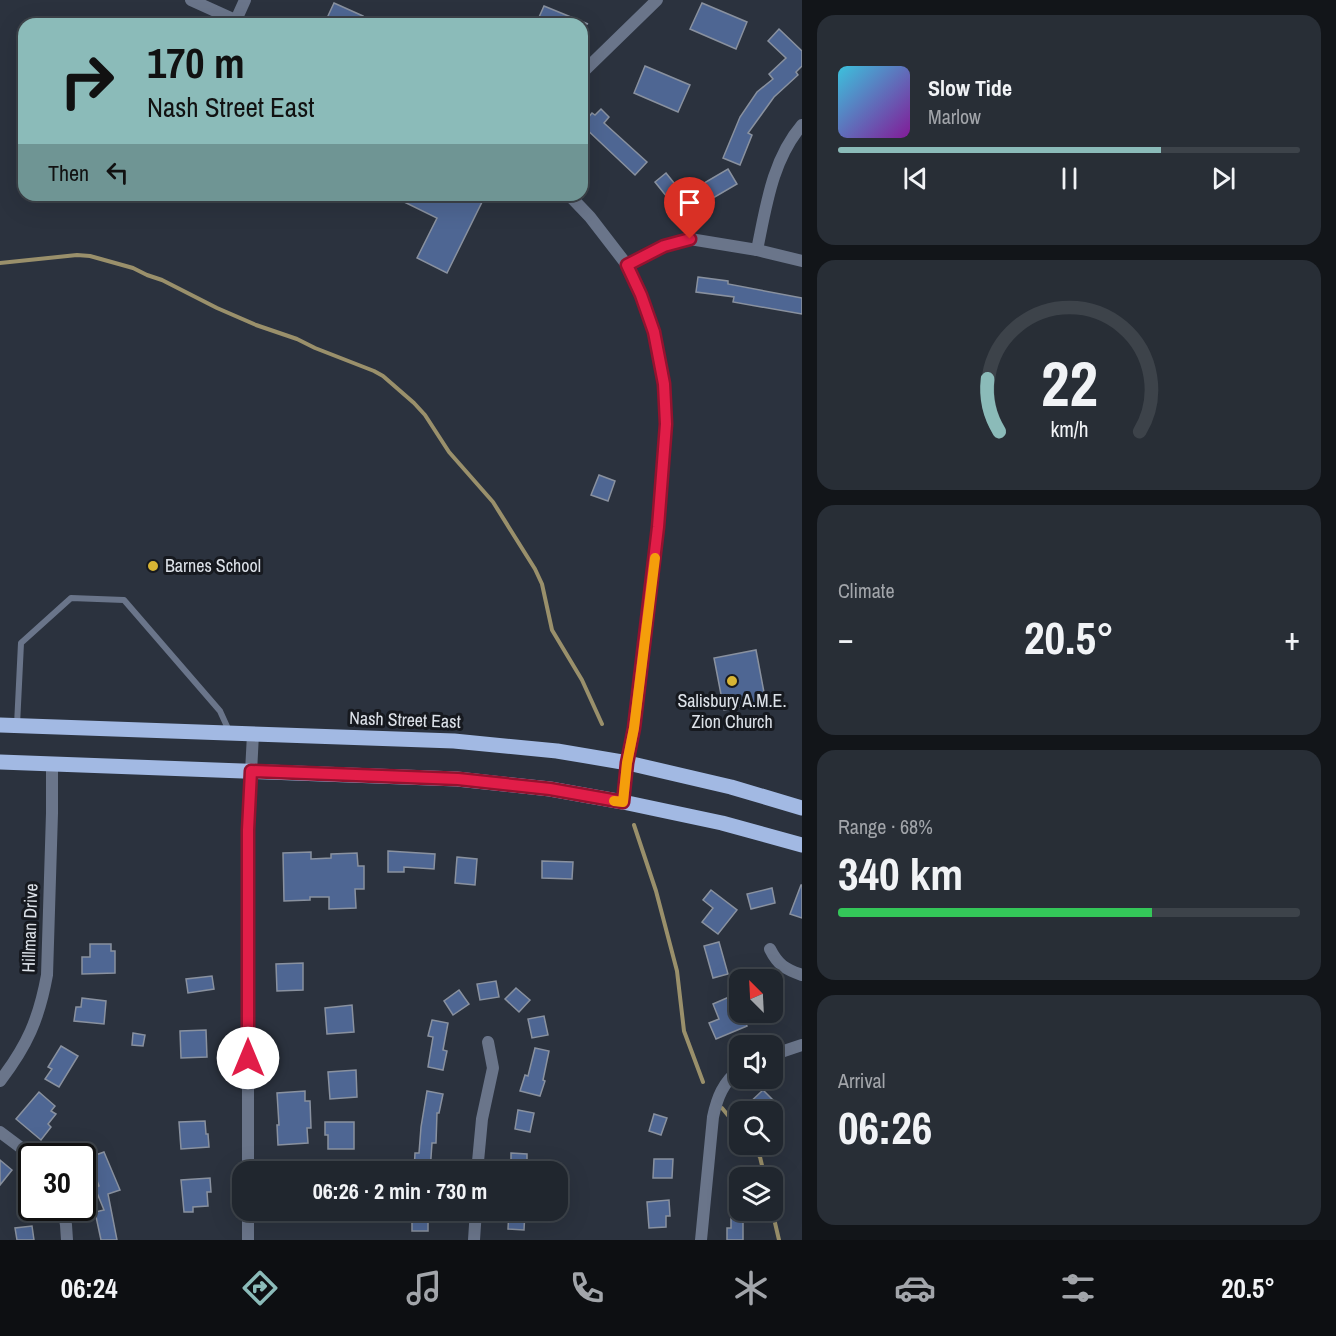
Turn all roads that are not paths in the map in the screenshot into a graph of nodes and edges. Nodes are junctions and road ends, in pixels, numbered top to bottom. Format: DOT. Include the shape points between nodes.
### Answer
graph roads {
  1 [pos="191,0"];
  2 [pos="245,0"];
  3 [pos="657,0"];
  4 [pos="231,18"];
  5 [pos="241,18"];
  6 [pos="588,66"];
  7 [pos="802,125"];
  8 [pos="575,201"];
  9 [pos="757,250"];
  10 [pos="802,261"];
  11 [pos="627,265"];
  12 [pos="0,725"];
  13 [pos="17,725"];
  14 [pos="230,733"];
  15 [pos="253,734"];
  16 [pos="0,762"];
  17 [pos="627,763"];
  18 [pos="52,764"];
  19 [pos="251,771"];
  20 [pos="623,802"];
  21 [pos="802,807"];
  22 [pos="802,845"];
  23 [pos="770,949"];
  24 [pos="802,975"];
  25 [pos="488,1042"];
  26 [pos="802,1045"];
  27 [pos="783,1051"];
  28 [pos="729,1079"];
  29 [pos="0,1081"];
  30 [pos="0,1132"];
  31 [pos="18,1146"];
  32 [pos="248,1161"];
  33 [pos="478,1161"];
  34 [pos="65,1221"];
  35 [pos="248,1221"];
  36 [pos="475,1221"];
  37 [pos="67,1240"];
  38 [pos="248,1240"];
  39 [pos="474,1240"];
  40 [pos="700,1240"];
  1 -- 4 [label="street"];
  2 -- 5 [label="street"];
  3 -- 6 [label="street"];
  7 -- 9 [label="street" via="776,171"];
  8 -- 11 [label="street"];
  9 -- 10 [label="street"];
  9 -- 11 [label="street" via="690,239 664,246"];
  11 -- 17 [label="street" via="654,332 664,384 666,424 657,538"];
  12 -- 13 [label="main road, Nash Street East"];
  13 -- 14 [label="main road, Nash Street East"];
  13 -- 14 [label="lane" via="21,643 71,598 124,600 220,711"];
  14 -- 15 [label="main road, Nash Street East"];
  15 -- 17 [label="main road, Nash Street East" via="485,743"];
  15 -- 19 [label="street"];
  16 -- 18 [label="main road"];
  17 -- 20 [label="street"];
  17 -- 21 [label="main road, Nash Street East"];
  18 -- 19 [label="main road"];
  18 -- 29 [label="street, Hillman Drive" via="47,975 27,1042"];
  19 -- 20 [label="main road" via="458,779"];
  19 -- 32 [label="street"];
  20 -- 22 [label="main road"];
  23 -- 24 [label="street" via="776,961"];
  25 -- 33 [label="street" via="493,1068"];
  26 -- 27 [label="street"];
  28 -- 40 [label="street" via="715,1105"];
  30 -- 31 [label="street"];
  34 -- 37 [label="street"];
  35 -- 38 [label="street"];
  36 -- 39 [label="street"];
}
